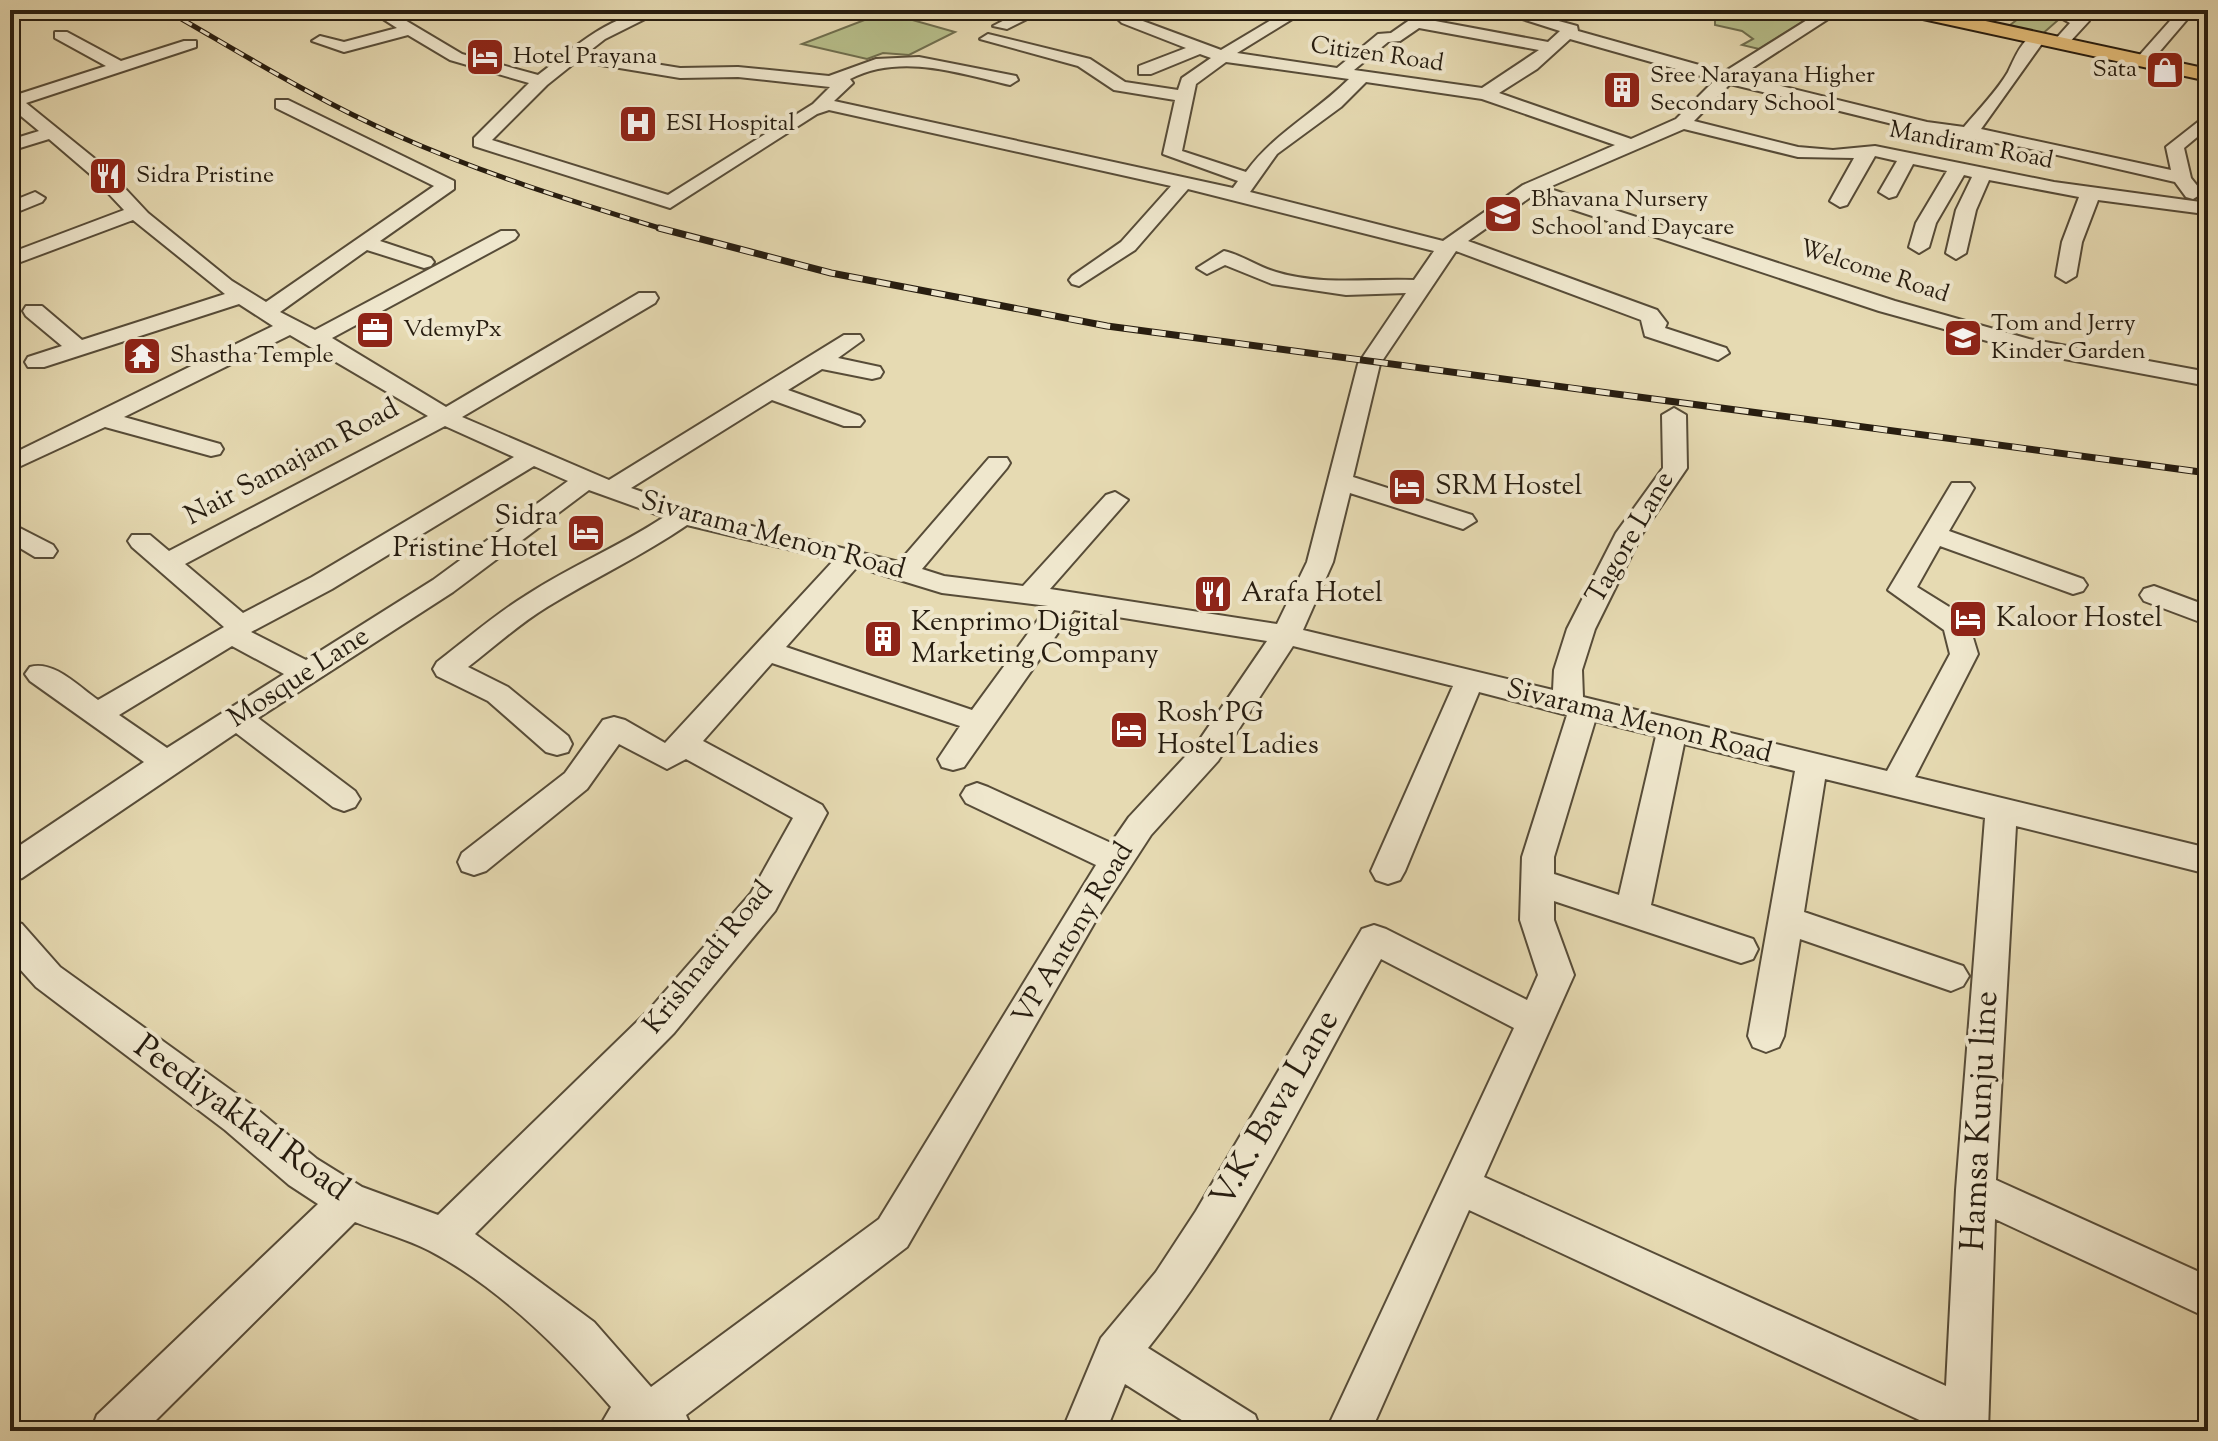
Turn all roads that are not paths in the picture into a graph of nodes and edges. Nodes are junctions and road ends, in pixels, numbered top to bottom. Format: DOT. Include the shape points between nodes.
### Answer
graph roads {
  1 [pos="377,10"];
  2 [pos="655,10"];
  3 [pos="1037,10"];
  4 [pos="1116,10"];
  5 [pos="1299,10"];
  6 [pos="1434,10"];
  7 [pos="1502,10"];
  8 [pos="1834,10"];
  9 [pos="1909,10"];
  10 [pos="2076,10"];
  11 [pos="2182,16"];
  12 [pos="406,21"];
  13 [pos="1415,22"];
  14 [pos="1568,33"];
  15 [pos="61,35"];
  16 [pos="2038,38"];
  17 [pos="320,41"];
  18 [pos="2060,43"];
  19 [pos="190,44"];
  20 [pos="1549,47"];
  21 [pos="1200,48"];
  22 [pos="576,56"];
  23 [pos="1221,56"];
  24 [pos="915,61"];
  25 [pos="2143,61"];
  26 [pos="1023,63"];
  27 [pos="122,68"];
  28 [pos="1145,70"];
  29 [pos="1342,72"];
  30 [pos="2208,75"];
  31 [pos="1362,76"];
  32 [pos="1726,78"];
  33 [pos="1010,80"];
  34 [pos="541,81"];
  35 [pos="831,82"];
  36 [pos="1485,94"];
  37 [pos="1185,96"];
  38 [pos="821,103"];
  39 [pos="14,104"];
  40 [pos="282,104"];
  41 [pos="2208,119"];
  42 [pos="1682,123"];
  43 [pos="1568,124"];
  44 [pos="1550,131"];
  45 [pos="53,132"];
  46 [pos="1969,133"];
  47 [pos="2178,145"];
  48 [pos="10,146"];
  49 [pos="1634,146"];
  50 [pos="1867,152"];
  51 [pos="2207,152"];
  52 [pos="1908,157"];
  53 [pos="1959,167"];
  54 [pos="1983,172"];
  55 [pos="2182,178"];
  56 [pos="1250,179"];
  57 [pos="1183,184"];
  58 [pos="1530,189"];
  59 [pos="1889,192"];
  60 [pos="2090,194"];
  61 [pos="1238,195"];
  62 [pos="35,198"];
  63 [pos="1840,201"];
  64 [pos="10,209"];
  65 [pos="2206,210"];
  66 [pos="137,212"];
  67 [pos="508,235"];
  68 [pos="364,243"];
  69 [pos="1450,245"];
  70 [pos="1919,247"];
  71 [pos="1956,253"];
  72 [pos="10,260"];
  73 [pos="424,262"];
  74 [pos="1207,268"];
  75 [pos="2066,276"];
  76 [pos="1079,280"];
  77 [pos="1422,287"];
  78 [pos="242,296"];
  79 [pos="647,298"];
  80 [pos="34,311"];
  81 [pos="277,319"];
  82 [pos="316,338"];
  83 [pos="852,340"];
  84 [pos="78,348"];
  85 [pos="1718,353"];
  86 [pos="817,361"];
  87 [pos="36,362"];
  88 [pos="872,372"];
  89 [pos="2208,379"];
  90 [pos="769,391"];
  91 [pos="1674,415"];
  92 [pos="445,417"];
  93 [pos="101,418"];
  94 [pos="852,421"];
  95 [pos="211,449"];
  96 [pos="530,458"];
  97 [pos="998,463"];
  98 [pos="10,464"];
  99 [pos="1342,482"];
  100 [pos="597,486"];
  101 [pos="1961,488"];
  102 [pos="1115,500"];
  103 [pos="684,515"];
  104 [pos="1463,521"];
  105 [pos="10,531"];
  106 [pos="1934,535"];
  107 [pos="141,541"];
  108 [pos="44,551"];
  109 [pos="852,556"];
  110 [pos="166,563"];
  111 [pos="906,571"];
  112 [pos="2073,585"];
  113 [pos="1030,595"];
  114 [pos="2154,595"];
  115 [pos="1067,600"];
  116 [pos="2208,616"];
  117 [pos="1286,635"];
  118 [pos="767,651"];
  119 [pos="305,672"];
  120 [pos="40,674"];
  121 [pos="1470,680"];
  122 [pos="1576,707"];
  123 [pos="97,714"];
  124 [pos="961,716"];
  125 [pos="237,718"];
  126 [pos="1672,731"];
  127 [pos="557,744"];
  128 [pos="683,744"];
  129 [pos="953,759"];
  130 [pos="168,764"];
  131 [pos="1812,765"];
  132 [pos="1895,786"];
  133 [pos="977,795"];
  134 [pos="344,799"];
  135 [pos="2001,811"];
  136 [pos="1117,860"];
  137 [pos="2208,861"];
  138 [pos="474,862"];
  139 [pos="10,869"];
  140 [pos="1388,871"];
  141 [pos="1538,882"];
  142 [pos="1632,913"];
  143 [pos="1786,920"];
  144 [pos="10,934"];
  145 [pos="1741,949"];
  146 [pos="1951,976"];
  147 [pos="1535,1021"];
  148 [pos="1766,1036"];
  149 [pos="1459,1186"];
  150 [pos="1976,1190"];
  151 [pos="349,1201"];
  152 [pos="444,1237"];
  153 [pos="2208,1297"];
  154 [pos="1116,1353"];
  155 [pos="645,1421"];
  156 [pos="1967,1425"];
  157 [pos="113,1431"];
  158 [pos="1084,1431"];
  159 [pos="1239,1431"];
  160 [pos="1348,1431"];
  1 -- 12 [label="street"];
  2 -- 22 [label="street" via="599,36"];
  3 -- 37 [label="street" via="995,32 1084,62 1120,86"];
  4 -- 21 [label="street, Citizen Road" via="1127,20"];
  5 -- 23 [label="street"];
  6 -- 13 [label="street"];
  7 -- 14 [label="street" via="1571,29"];
  8 -- 32 [label="street"];
  9 -- 16 [label="main road"];
  10 -- 18 [label="street" via="2069,18 2081,21"];
  11 -- 25 [label="street"];
  12 -- 17 [label="street" via="344,47"];
  12 -- 34 [label="street" via="456,57"];
  13 -- 20 [label="street"];
  13 -- 29 [label="street" via="1394,38 1384,37"];
  14 -- 20 [label="street"];
  14 -- 32 [label="street"];
  15 -- 27 [label="street"];
  16 -- 18 [label="main road"];
  16 -- 46 [label="street"];
  18 -- 25 [label="main road"];
  19 -- 27 [label="street"];
  20 -- 36 [label="street" via="1531,66"];
  21 -- 23 [label="street, Citizen Road"];
  21 -- 28 [label="street"];
  22 -- 34 [label="street"];
  22 -- 35 [label="street" via="680,73 738,72"];
  23 -- 29 [label="street, Citizen Road"];
  23 -- 37 [label="street" via="1188,82"];
  24 -- 26 [label="street" via="938,48"];
  24 -- 33 [label="street"];
  24 -- 35 [label="street" via="881,60"];
  25 -- 30 [label="main road"];
  27 -- 39 [label="street"];
  29 -- 31 [label="street, Citizen Road"];
  31 -- 36 [label="street, Citizen Road"];
  31 -- 56 [label="street" via="1271,150"];
  32 -- 42 [label="street"];
  32 -- 46 [label="street" via="1901,119 1923,129"];
  34 -- 57 [label="street" via="480,142 670,202 823,106 1027,146"];
  35 -- 38 [label="street" via="845,83"];
  36 -- 43 [label="street, Citizen Road"];
  37 -- 56 [label="street" via="1172,154"];
  39 -- 45 [label="street, Sivarama Menon Road"];
  40 -- 68 [label="street" via="447,185"];
  41 -- 47 [label="street"];
  42 -- 49 [label="street"];
  42 -- 50 [label="street, Mandiram Road" via="1798,152"];
  43 -- 44 [label="street"];
  43 -- 49 [label="street, Citizen Road"];
  45 -- 48 [label="street"];
  45 -- 66 [label="street, Sivarama Menon Road"];
  46 -- 55 [label="street" via="2060,148"];
  47 -- 51 [label="street"];
  47 -- 55 [label="street"];
  49 -- 58 [label="street"];
  50 -- 52 [label="street, Mandiram Road"];
  50 -- 63 [label="street"];
  52 -- 53 [label="street, Mandiram Road"];
  52 -- 59 [label="street"];
  53 -- 54 [label="street, Mandiram Road"];
  53 -- 70 [label="street" via="1926,223"];
  54 -- 60 [label="street, Mandiram Road"];
  54 -- 71 [label="street" via="1966,210"];
  55 -- 65 [label="street"];
  56 -- 61 [label="street"];
  57 -- 61 [label="street"];
  57 -- 76 [label="street" via="1128,246"];
  58 -- 69 [label="street"];
  58 -- 89 [label="street, Welcome Road" via="1887,306 2027,345"];
  60 -- 65 [label="street, Mandiram Road"];
  60 -- 75 [label="street"];
  61 -- 69 [label="street"];
  62 -- 64 [label="street"];
  66 -- 72 [label="street"];
  66 -- 78 [label="street, Sivarama Menon Road"];
  67 -- 82 [label="street"];
  68 -- 73 [label="street"];
  68 -- 81 [label="street"];
  69 -- 77 [label="street"];
  69 -- 85 [label="street" via="1649,315 1656,323 1653,331"];
  74 -- 77 [label="street" via="1224,257 1283,280 1346,289"];
  77 -- 99 [label="street, VP Antony Road" via="1369,364"];
  78 -- 81 [label="street, Sivarama Menon Road"];
  78 -- 84 [label="street"];
  79 -- 92 [label="street"];
  80 -- 84 [label="street"];
  81 -- 82 [label="street, Sivarama Menon Road"];
  81 -- 93 [label="street"];
  82 -- 92 [label="street, Sivarama Menon Road"];
  83 -- 86 [label="street, Mosque Lane"];
  84 -- 87 [label="street"];
  86 -- 88 [label="street"];
  86 -- 90 [label="street, Mosque Lane"];
  90 -- 94 [label="street"];
  90 -- 100 [label="street, Mosque Lane"];
  91 -- 122 [label="street, Tagore Lane" via="1675,468 1629,533 1581,629 1568,670"];
  92 -- 96 [label="street, Sivarama Menon Road"];
  92 -- 110 [label="street, Nair Samajam Road"];
  93 -- 95 [label="street"];
  93 -- 98 [label="street"];
  96 -- 100 [label="street, Sivarama Menon Road"];
  96 -- 110 [label="street" via="241,626"];
  97 -- 111 [label="street"];
  99 -- 104 [label="street"];
  99 -- 117 [label="street, VP Antony Road" via="1320,562"];
  100 -- 103 [label="street, Sivarama Menon Road"];
  100 -- 119 [label="street, Mosque Lane"];
  101 -- 106 [label="street"];
  102 -- 113 [label="street"];
  103 -- 109 [label="street, Sivarama Menon Road"];
  103 -- 127 [label="street" via="631,551 533,603 447,669 498,694"];
  105 -- 108 [label="street"];
  106 -- 112 [label="street"];
  106 -- 132 [label="street" via="1902,590 1957,625 1964,654"];
  107 -- 110 [label="street"];
  109 -- 111 [label="street, Sivarama Menon Road"];
  109 -- 118 [label="street"];
  111 -- 113 [label="street, Sivarama Menon Road" via="942,584"];
  113 -- 115 [label="street, Sivarama Menon Road"];
  114 -- 116 [label="street"];
  115 -- 117 [label="street, Sivarama Menon Road"];
  115 -- 129 [label="street"];
  117 -- 121 [label="street, Sivarama Menon Road"];
  117 -- 136 [label="street, VP Antony Road" via="1207,753 1140,826"];
  118 -- 124 [label="street"];
  118 -- 128 [label="street"];
  119 -- 123 [label="street" via="231,634"];
  119 -- 125 [label="street, Mosque Lane"];
  120 -- 123 [label="street"];
  121 -- 122 [label="street, Sivarama Menon Road"];
  121 -- 140 [label="street"];
  122 -- 126 [label="street, Sivarama Menon Road"];
  122 -- 141 [label="street" via="1538,857"];
  123 -- 130 [label="street"];
  125 -- 130 [label="street, Mosque Lane"];
  125 -- 134 [label="street"];
  126 -- 131 [label="street, Sivarama Menon Road"];
  126 -- 142 [label="street"];
  128 -- 138 [label="street" via="667,758 614,728 576,781"];
  128 -- 152 [label="street, Krishnadi Road" via="811,813 763,902 671,1010"];
  130 -- 139 [label="street, Mosque Lane"];
  131 -- 132 [label="street, Sivarama Menon Road"];
  131 -- 143 [label="street"];
  132 -- 135 [label="street, Sivarama Menon Road"];
  133 -- 136 [label="street"];
  135 -- 137 [label="street, Sivarama Menon Road"];
  135 -- 150 [label="street, Hamsa Kunju line"];
  136 -- 155 [label="street, VP Antony Road" via="893,1233"];
  141 -- 142 [label="street"];
  141 -- 147 [label="street" via="1537,920 1556,975"];
  142 -- 145 [label="street"];
  143 -- 146 [label="street"];
  143 -- 148 [label="street"];
  144 -- 151 [label="street, Peediyakkal Road" via="48,977 239,1118 303,1172"];
  147 -- 149 [label="street"];
  147 -- 154 [label="street, V.K. Bava Lane" via="1374,939 1210,1225 1171,1286"];
  149 -- 156 [label="street" via="1639,1266"];
  149 -- 160 [label="street"];
  150 -- 153 [label="street"];
  150 -- 156 [label="street, Hamsa Kunju line"];
  151 -- 152 [label="street, Peediyakkal Road"];
  151 -- 157 [label="street"];
  152 -- 155 [label="street, Peediyakkal Road" via="579,1337"];
  154 -- 158 [label="street, V.K. Bava Lane"];
  154 -- 159 [label="street"];
}
